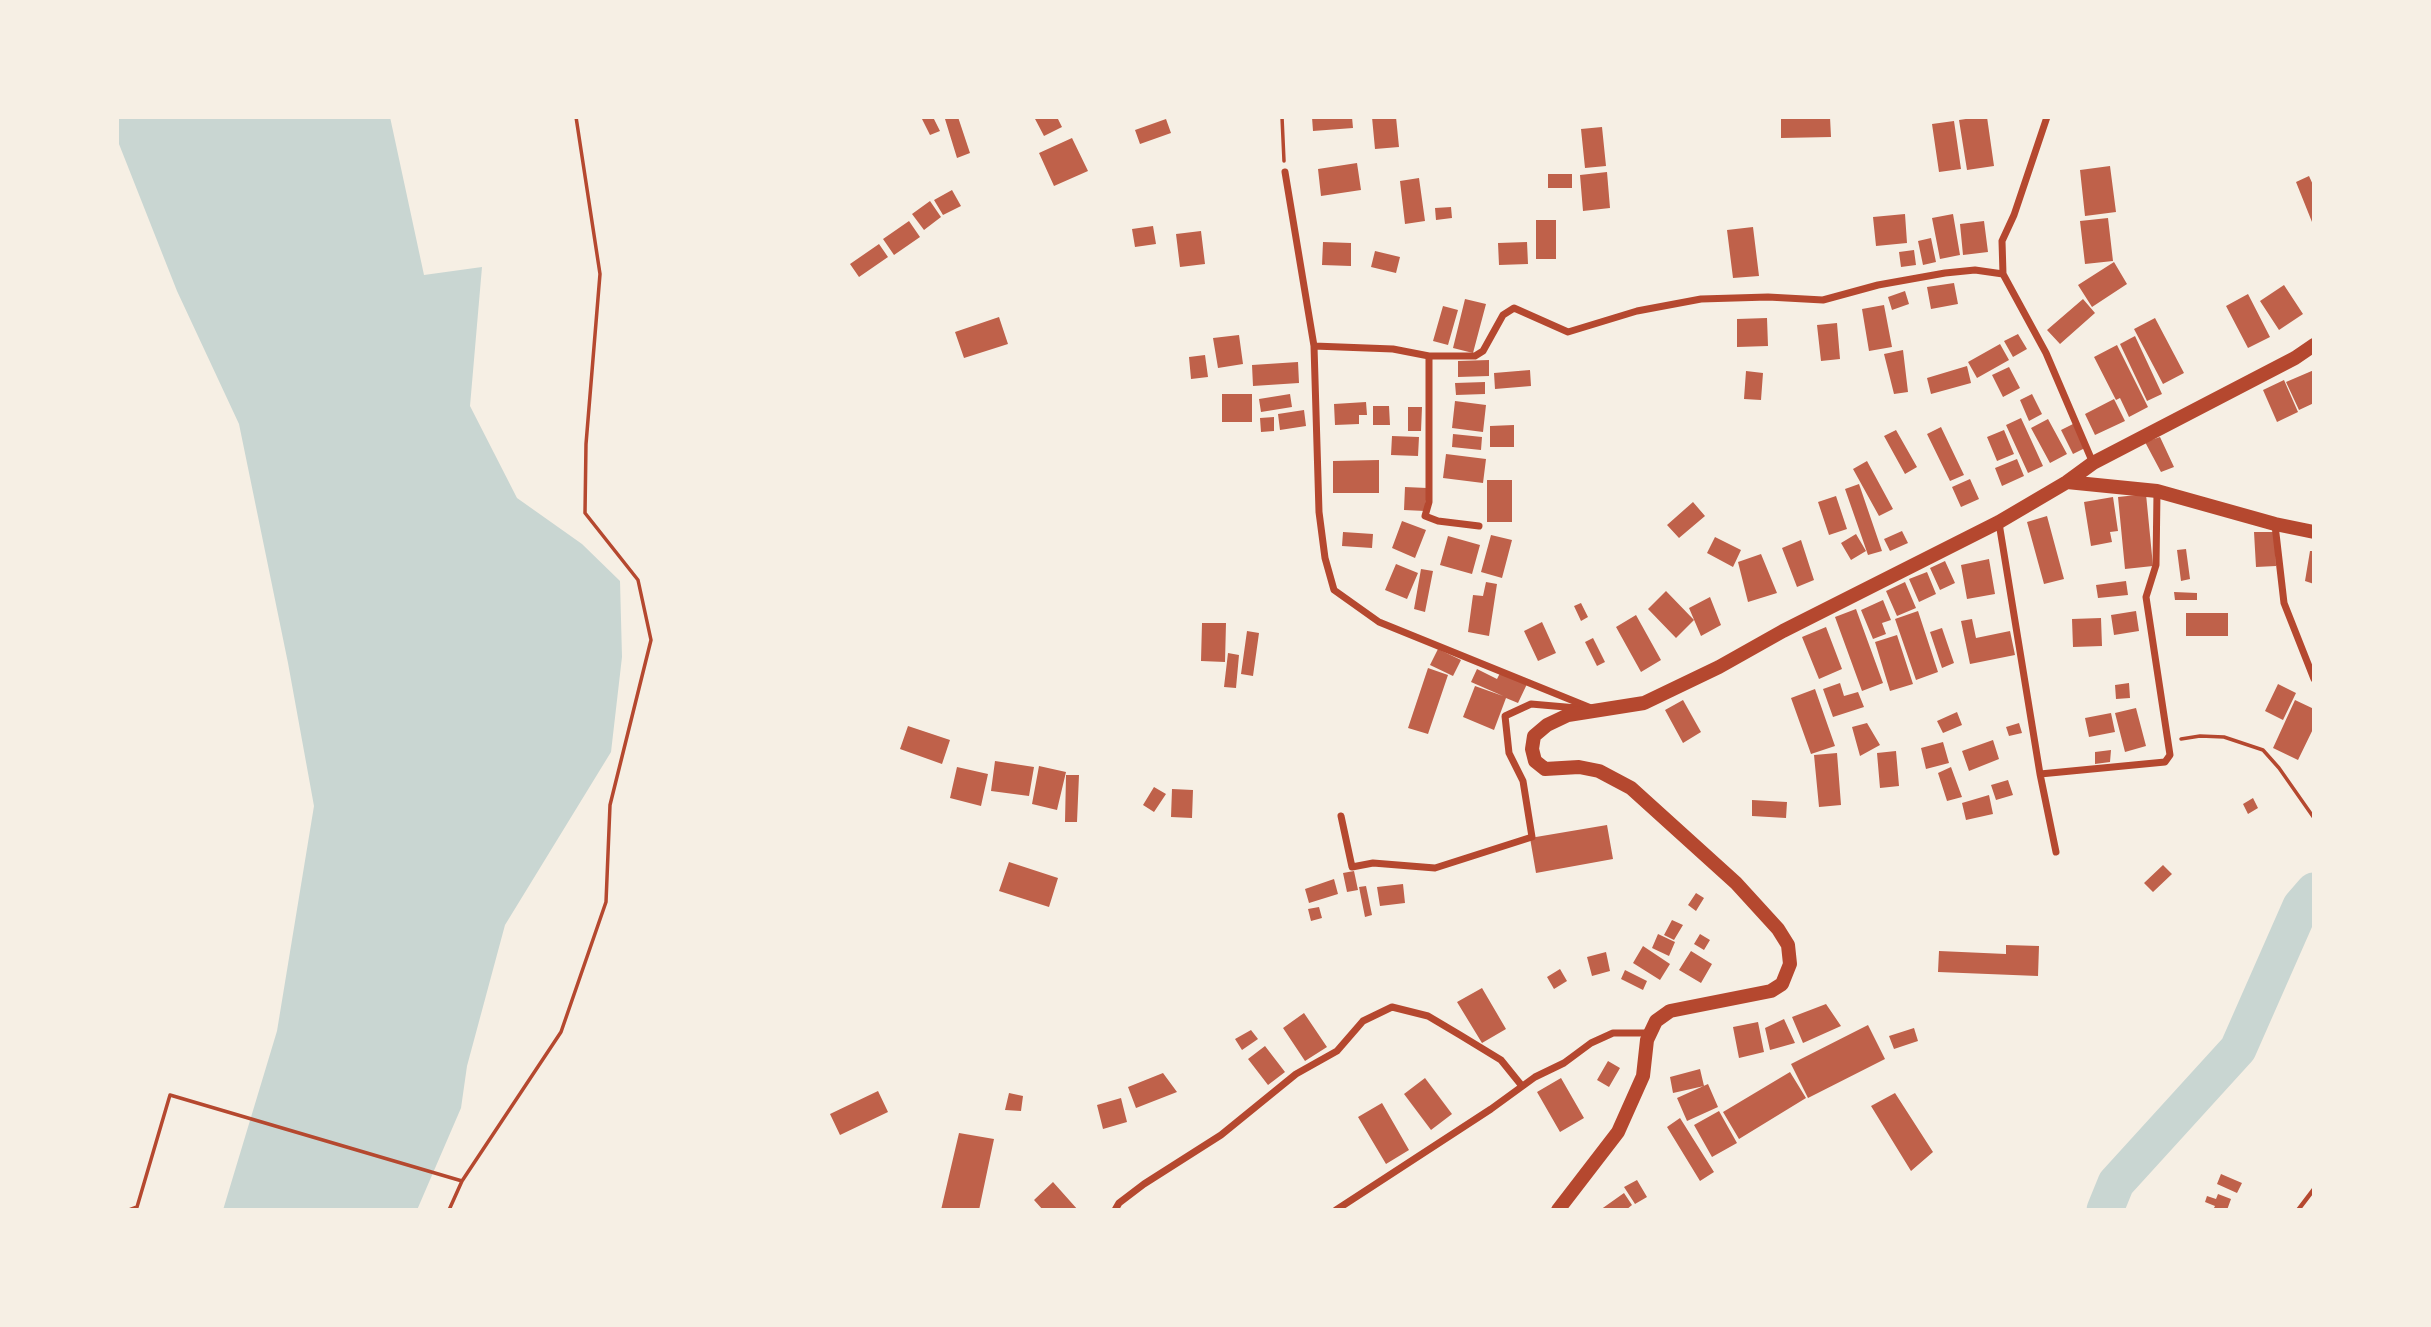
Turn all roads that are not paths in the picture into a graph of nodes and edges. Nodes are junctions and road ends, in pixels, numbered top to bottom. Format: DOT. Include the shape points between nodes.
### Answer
graph roads {
  1 [pos="2048,117"];
  2 [pos="1285,172"];
  3 [pos="2003,274"];
  4 [pos="2314,345"];
  5 [pos="1314,346"];
  6 [pos="1429,356"];
  7 [pos="2093,463"];
  8 [pos="2067,482"];
  9 [pos="2157,491"];
  10 [pos="1999,522"];
  11 [pos="2275,524"];
  12 [pos="1479,526"];
  13 [pos="2314,532"];
  14 [pos="2314,679"];
  15 [pos="1595,710"];
  16 [pos="2040,774"];
  17 [pos="1341,816"];
  18 [pos="2056,852"];
  19 [pos="1651,1033"];
  20 [pos="1522,1086"];
  21 [pos="2314,1189"];
  22 [pos="1115,1210"];
  23 [pos="1336,1210"];
  24 [pos="1558,1210"];
  25 [pos="2298,1210"];
  1 -- 3 [label="street" via="2002,241"];
  2 -- 5 [label="street"];
  3 -- 6 [label="street" via="1945,272 1823,300 1700,299 1637,311 1568,332 1514,308 1503,314 1483,351 1475,356"];
  3 -- 7 [label="street" via="2046,353"];
  4 -- 7 [label="main road"];
  5 -- 6 [label="street" via="1393,349"];
  5 -- 15 [label="street" via="1319,512 1334,590 1379,622"];
  6 -- 12 [label="street" via="1429,502 1425,516"];
  7 -- 8 [label="main road"];
  8 -- 9 [label="main road"];
  8 -- 10 [label="main road"];
  9 -- 11 [label="main road"];
  9 -- 16 [label="street" via="2156,565 2146,597 2170,755 2165,762"];
  10 -- 15 [label="main road" via="1644,704"];
  10 -- 16 [label="street"];
  11 -- 13 [label="main road"];
  11 -- 14 [label="street" via="2284,603"];
  15 -- 17 [label="street" via="1531,704 1505,716 1508,753 1523,781 1532,836 1434,868 1373,863 1352,867"];
  15 -- 19 [label="main road" via="1547,724 1534,736 1535,761 1545,769 1599,771 1631,788 1736,883 1788,945 1790,964 1782,984 1761,994 1670,1011 1656,1021"];
  16 -- 18 [label="street"];
  19 -- 20 [label="street" via="1613,1033"];
  19 -- 24 [label="main road" via="1643,1076 1618,1132"];
  20 -- 22 [label="street" via="1500,1060 1460,1035 1428,1016 1392,1007 1363,1021 1337,1051 1296,1074 1221,1135 1144,1184"];
  20 -- 23 [label="street"];
  21 -- 25 [label="lane"];
}
